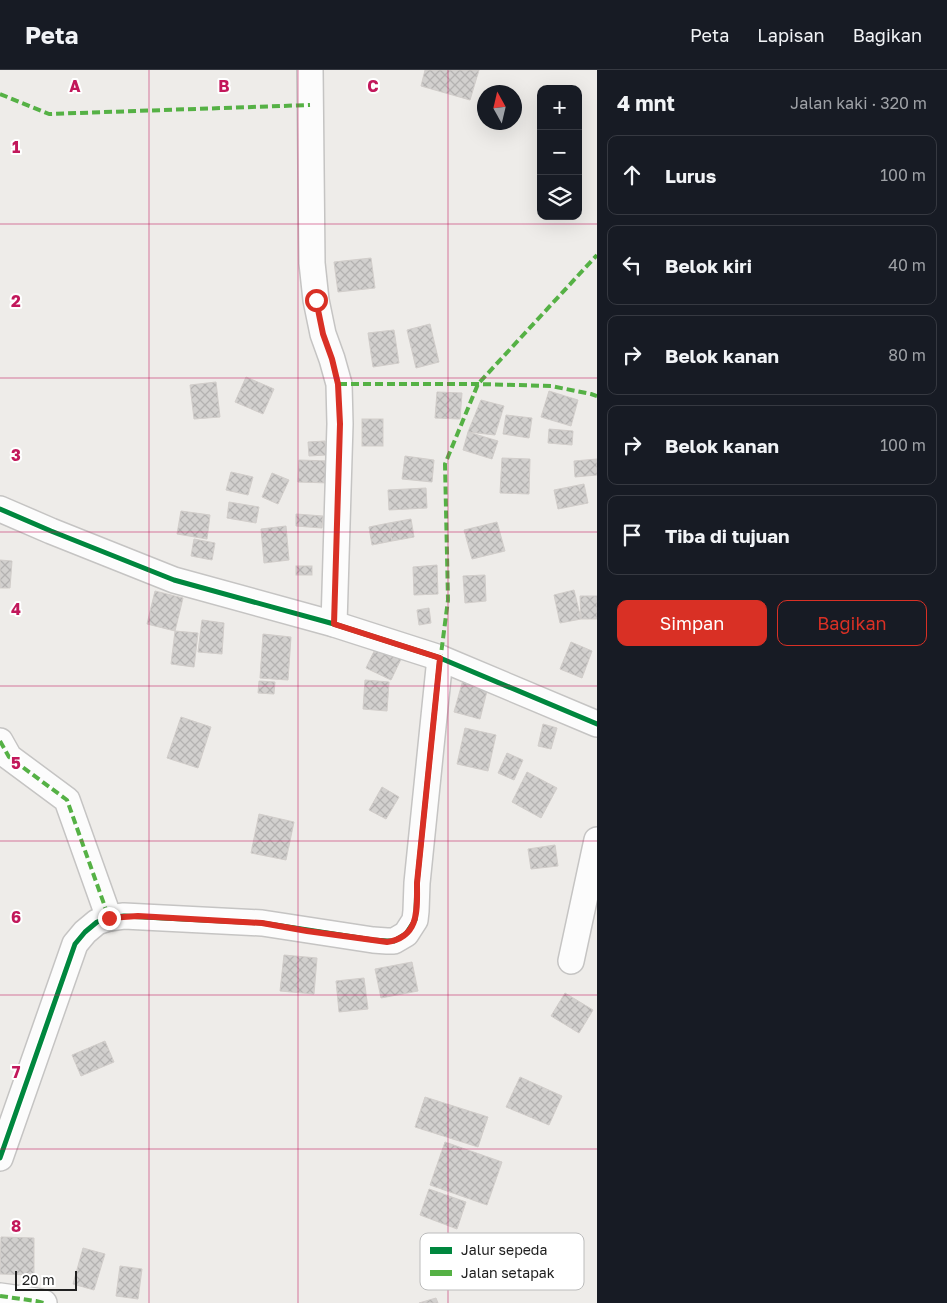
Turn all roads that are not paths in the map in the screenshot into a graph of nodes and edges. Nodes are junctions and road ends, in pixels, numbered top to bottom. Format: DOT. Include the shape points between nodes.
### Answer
graph roads {
  1 [pos="310,70"];
  2 [pos="0,509"];
  3 [pos="334,624"];
  4 [pos="440,658"];
  5 [pos="597,724"];
  6 [pos="0,741"];
  7 [pos="597,840"];
  8 [pos="109,918"];
  9 [pos="571,961"];
  10 [pos="0,1158"];
  11 [pos="0,1296"];
  12 [pos="44,1303"];
  1 -- 3 [label="street" via="312,263 323,334 338,384 340,414"];
  2 -- 3 [label="street" via="174,580"];
  3 -- 4 [label="street"];
  4 -- 5 [label="street"];
  4 -- 8 [label="street" via="415,920 406,934 394,940 381,941 262,923 138,916"];
  6 -- 8 [label="street" via="9,757 67,800"];
  7 -- 9 [label="street"];
  8 -- 10 [label="street" via="97,922 75,944"];
  11 -- 12 [label="street"];
}
